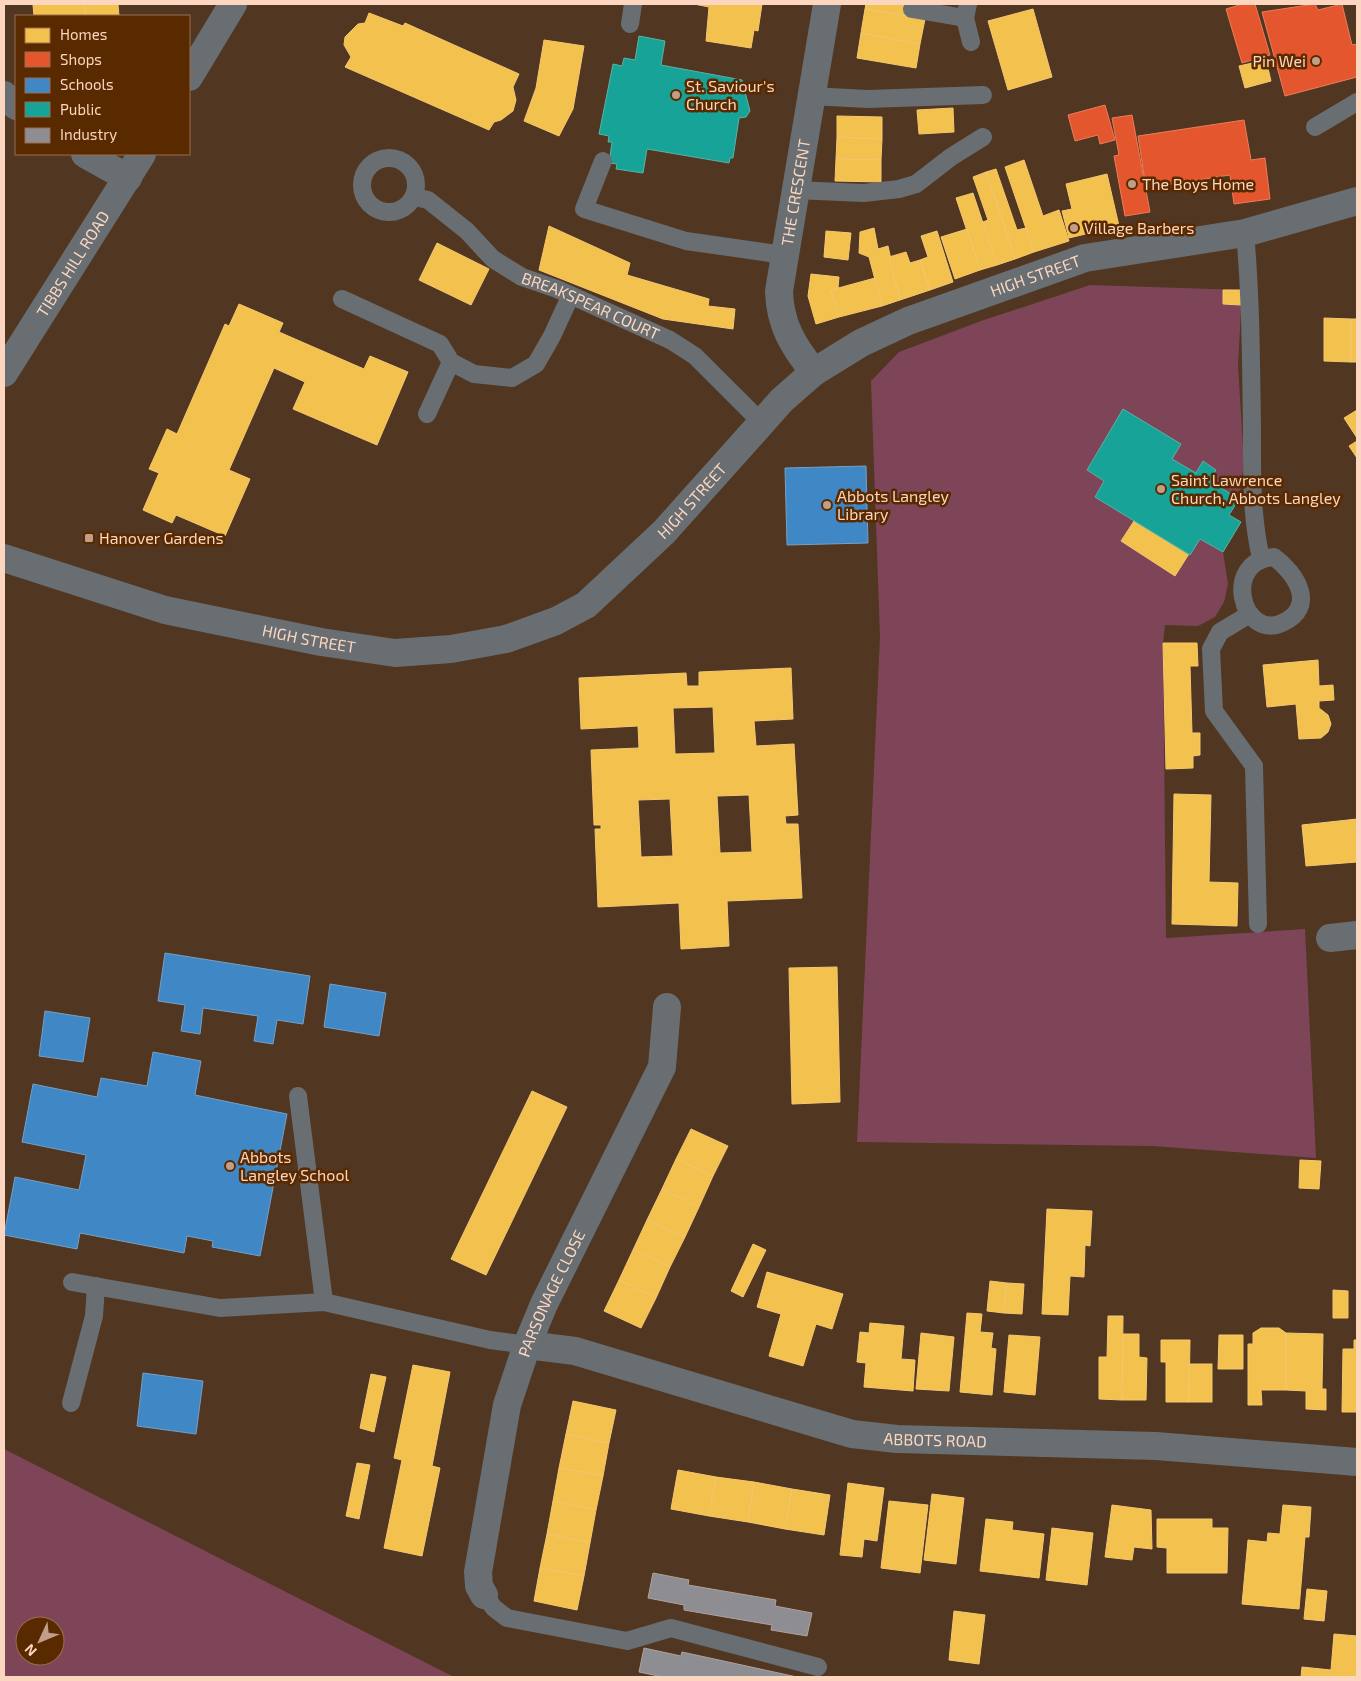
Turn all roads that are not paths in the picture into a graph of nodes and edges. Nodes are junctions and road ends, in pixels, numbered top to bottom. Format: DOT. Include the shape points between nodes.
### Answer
graph roads {
  1 [pos="233,4"];
  2 [pos="633,4"];
  3 [pos="826,4"];
  4 [pos="912,9"];
  5 [pos="967,11"];
  6 [pos="630,24"];
  7 [pos="971,42"];
  8 [pos="190,75"];
  9 [pos="4,95"];
  10 [pos="983,95"];
  11 [pos="810,96"];
  12 [pos="1357,102"];
  13 [pos="15,105"];
  14 [pos="1315,127"];
  15 [pos="983,137"];
  16 [pos="87,155"];
  17 [pos="141,155"];
  18 [pos="603,161"];
  19 [pos="128,178"];
  20 [pos="794,190"];
  21 [pos="415,197"];
  22 [pos="1357,201"];
  23 [pos="1245,233"];
  24 [pos="784,255"];
  25 [pos="570,296"];
  26 [pos="342,299"];
  27 [pos="451,362"];
  28 [pos="814,372"];
  29 [pos="4,373"];
  30 [pos="427,414"];
  31 [pos="761,422"];
  32 [pos="4,558"];
  33 [pos="1261,558"];
  34 [pos="1250,614"];
  35 [pos="1258,924"];
  36 [pos="1357,936"];
  37 [pos="1330,938"];
  38 [pos="667,1007"];
  39 [pos="298,1096"];
  40 [pos="72,1282"];
  41 [pos="96,1286"];
  42 [pos="324,1302"];
  43 [pos="527,1346"];
  44 [pos="71,1402"];
  45 [pos="1357,1462"];
  46 [pos="484,1595"];
  47 [pos="818,1667"];
  1 -- 8 [label="street"];
  2 -- 6 [label="lane"];
  3 -- 11 [label="street, THE CRESCENT"];
  4 -- 5 [label="lane"];
  5 -- 7 [label="lane"];
  9 -- 13 [label="street"];
  10 -- 11 [label="lane" via="868,99"];
  11 -- 20 [label="street, THE CRESCENT"];
  12 -- 14 [label="lane"];
  15 -- 20 [label="lane" via="951,156 916,184 899,189 864,193"];
  16 -- 19 [label="street"];
  17 -- 19 [label="street, TIBBS HILL ROAD"];
  18 -- 24 [label="lane" via="584,209 686,241"];
  19 -- 29 [label="street, TIBBS HILL ROAD"];
  20 -- 24 [label="street, THE CRESCENT"];
  21 -- 25 [label="lane, BREAKSPEAR COURT" via="428,200 468,231 494,259 522,277"];
  22 -- 23 [label="street, HIGH STREET"];
  23 -- 28 [label="street, HIGH STREET" via="1085,258 908,321 861,343"];
  23 -- 33 [label="lane" via="1249,278 1252,490"];
  24 -- 28 [label="street, THE CRESCENT" via="779,291 781,316 790,339"];
  25 -- 27 [label="lane" via="536,364 512,378 474,374"];
  25 -- 31 [label="lane, BREAKSPEAR COURT" via="670,340 695,356"];
  26 -- 27 [label="lane" via="440,344"];
  27 -- 30 [label="lane"];
  28 -- 31 [label="street, HIGH STREET"];
  31 -- 32 [label="street, HIGH STREET" via="664,532 586,605 556,621 506,639 451,649 395,653 248,629 165,610"];
  33 -- 34 [label="lane" via="1249,566 1243,585 1243,602"];
  33 -- 34 [label="lane" via="1274,557 1285,565 1301,594 1302,605 1295,614 1276,626 1258,623"];
  34 -- 35 [label="lane" via="1220,632 1211,650 1214,712 1254,766"];
  36 -- 37 [label="street"];
  38 -- 43 [label="street, PARSONAGE CLOSE" via="662,1067 544,1304"];
  39 -- 42 [label="lane"];
  40 -- 41 [label="lane"];
  41 -- 42 [label="lane" via="220,1308"];
  41 -- 44 [label="lane" via="94,1316"];
  42 -- 43 [label="lane"];
  43 -- 45 [label="street, ABBOTS ROAD" via="575,1351 852,1434 898,1439 1156,1446"];
  43 -- 46 [label="street, PARSONAGE CLOSE" via="507,1405 478,1572 479,1586"];
  46 -- 47 [label="lane" via="507,1618 626,1641 671,1628"];
}
